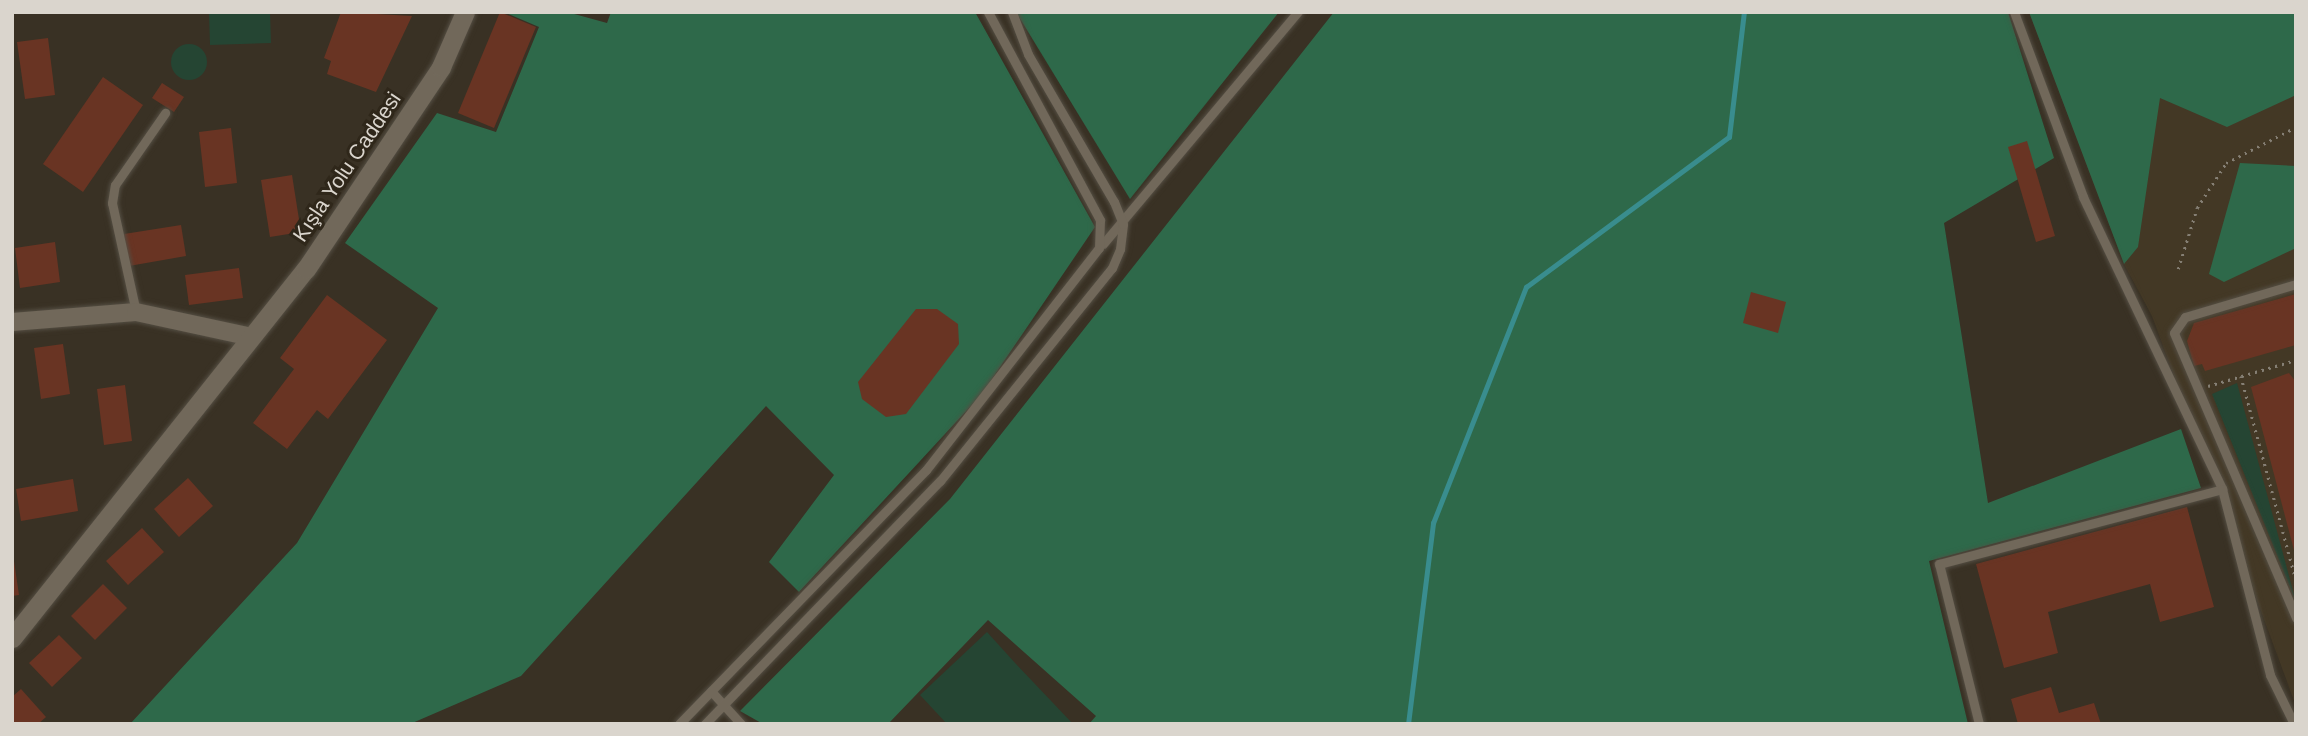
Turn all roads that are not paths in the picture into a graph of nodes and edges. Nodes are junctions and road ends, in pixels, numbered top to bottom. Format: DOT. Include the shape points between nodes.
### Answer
graph roads {
  1 [pos="465,12"];
  2 [pos="988,12"];
  3 [pos="1012,12"];
  4 [pos="1298,12"];
  5 [pos="2014,12"];
  6 [pos="164,113"];
  7 [pos="1122,221"];
  8 [pos="1099,248"];
  9 [pos="2296,285"];
  10 [pos="136,312"];
  11 [pos="12,322"];
  12 [pos="252,337"];
  13 [pos="2222,489"];
  14 [pos="2296,618"];
  15 [pos="12,638"];
  16 [pos="711,691"];
  17 [pos="723,705"];
  18 [pos="679,724"];
  19 [pos="705,724"];
  20 [pos="741,724"];
  21 [pos="1979,724"];
  22 [pos="2294,724"];
  1 -- 12 [label="street, Kışla Yolu Caddesi" via="441,67 397,135"];
  2 -- 8 [label="lane" via="1100,220"];
  3 -- 7 [label="lane" via="1028,54"];
  4 -- 7 [label="lane"];
  5 -- 13 [label="lane" via="2083,197"];
  6 -- 10 [label="lane" via="115,185 112,203"];
  7 -- 8 [label="lane"];
  7 -- 17 [label="lane" via="1112,268 940,481"];
  8 -- 16 [label="lane" via="926,470"];
  9 -- 14 [label="lane" via="2179,321 2175,340"];
  10 -- 11 [label="street"];
  10 -- 12 [label="street"];
  12 -- 15 [label="street, Kışla Yolu Caddesi"];
  13 -- 21 [label="lane" via="1939,564"];
  13 -- 22 [label="lane" via="2270,675"];
  16 -- 17 [label="lane"];
  16 -- 18 [label="lane"];
  17 -- 19 [label="lane"];
  17 -- 20 [label="lane"];
}
